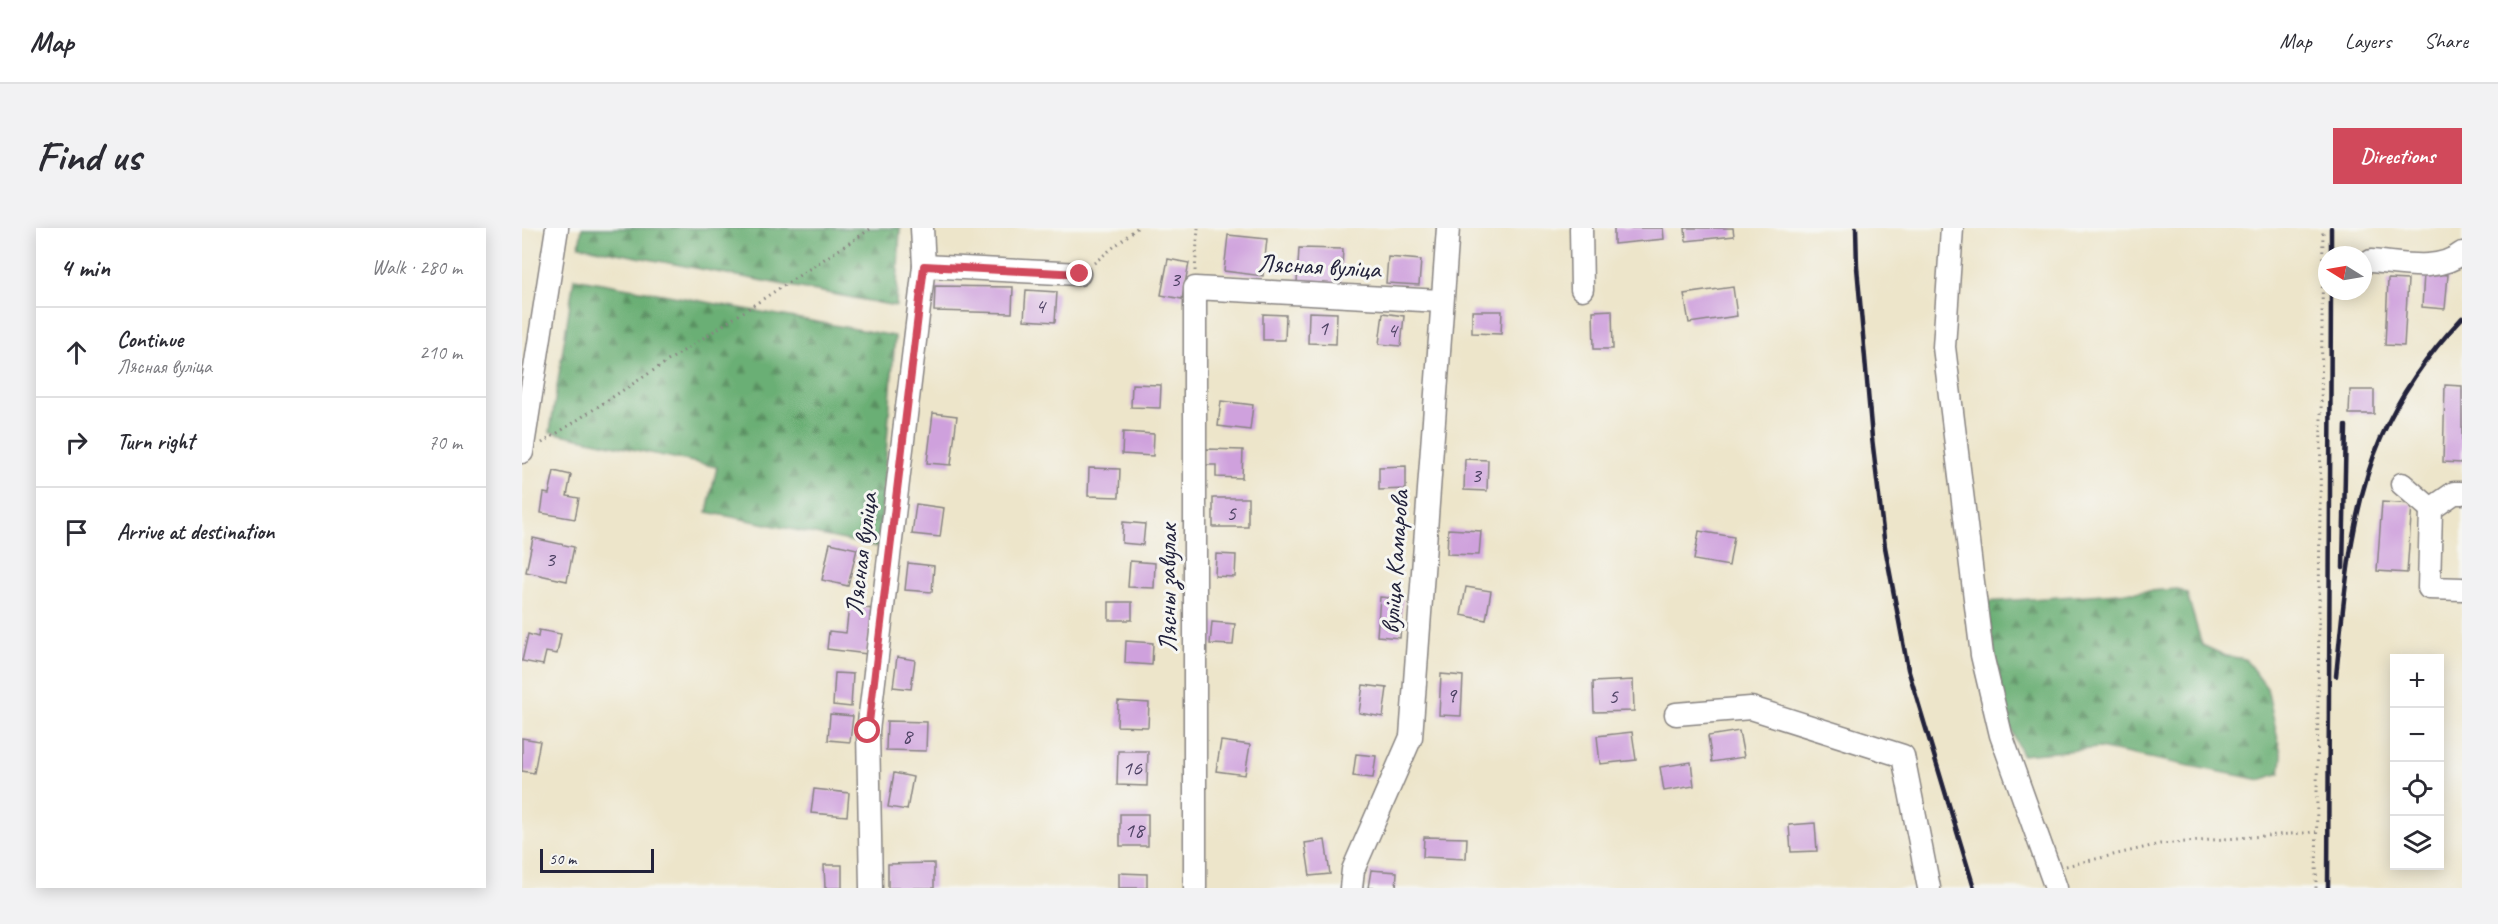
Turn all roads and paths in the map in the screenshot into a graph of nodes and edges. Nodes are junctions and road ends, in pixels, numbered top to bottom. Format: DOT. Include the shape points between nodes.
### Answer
graph roads {
  1 [pos="557,228"];
  2 [pos="872,228"];
  3 [pos="922,228"];
  4 [pos="1137,228"];
  5 [pos="1198,228"];
  6 [pos="1448,228"];
  7 [pos="1581,228"];
  8 [pos="1952,228"];
  9 [pos="2323,228"];
  10 [pos="2462,253"];
  11 [pos="2372,261"];
  12 [pos="924,266"];
  13 [pos="1080,274"];
  14 [pos="1195,288"];
  15 [pos="1582,288"];
  16 [pos="1441,301"];
  17 [pos="532,447"];
  18 [pos="2402,484"];
  19 [pos="2462,493"];
  20 [pos="2431,509"];
  21 [pos="2462,589"];
  22 [pos="1676,714"];
  23 [pos="2316,832"];
  24 [pos="2053,879"];
  25 [pos="871,888"];
  26 [pos="1195,888"];
  27 [pos="1351,888"];
  28 [pos="1929,888"];
  29 [pos="2316,888"];
  1 -- 17 [label="street"];
  2 -- 17 [label="path"];
  3 -- 12 [label="street, Лясная вуліца"];
  4 -- 13 [label="path"];
  5 -- 14 [label="path"];
  6 -- 16 [label="street, вуліца Камарова"];
  7 -- 15 [label="street"];
  8 -- 24 [label="street" via="1944,347 1982,655 2001,735"];
  9 -- 23 [label="path"];
  10 -- 11 [label="street" via="2439,265"];
  12 -- 13 [label="street"];
  12 -- 25 [label="street, Лясная вуліца" via="868,731"];
  14 -- 16 [label="street, Лясная вуліца"];
  14 -- 26 [label="street, Лясны завулак"];
  16 -- 27 [label="street, вуліца Камарова" via="1411,737 1353,870"];
  18 -- 20 [label="street"];
  19 -- 20 [label="street" via="2454,493"];
  20 -- 21 [label="street" via="2429,588"];
  22 -- 28 [label="street" via="1751,708 1903,756"];
  23 -- 24 [label="path" via="2160,844"];
  23 -- 29 [label="path"];
}
